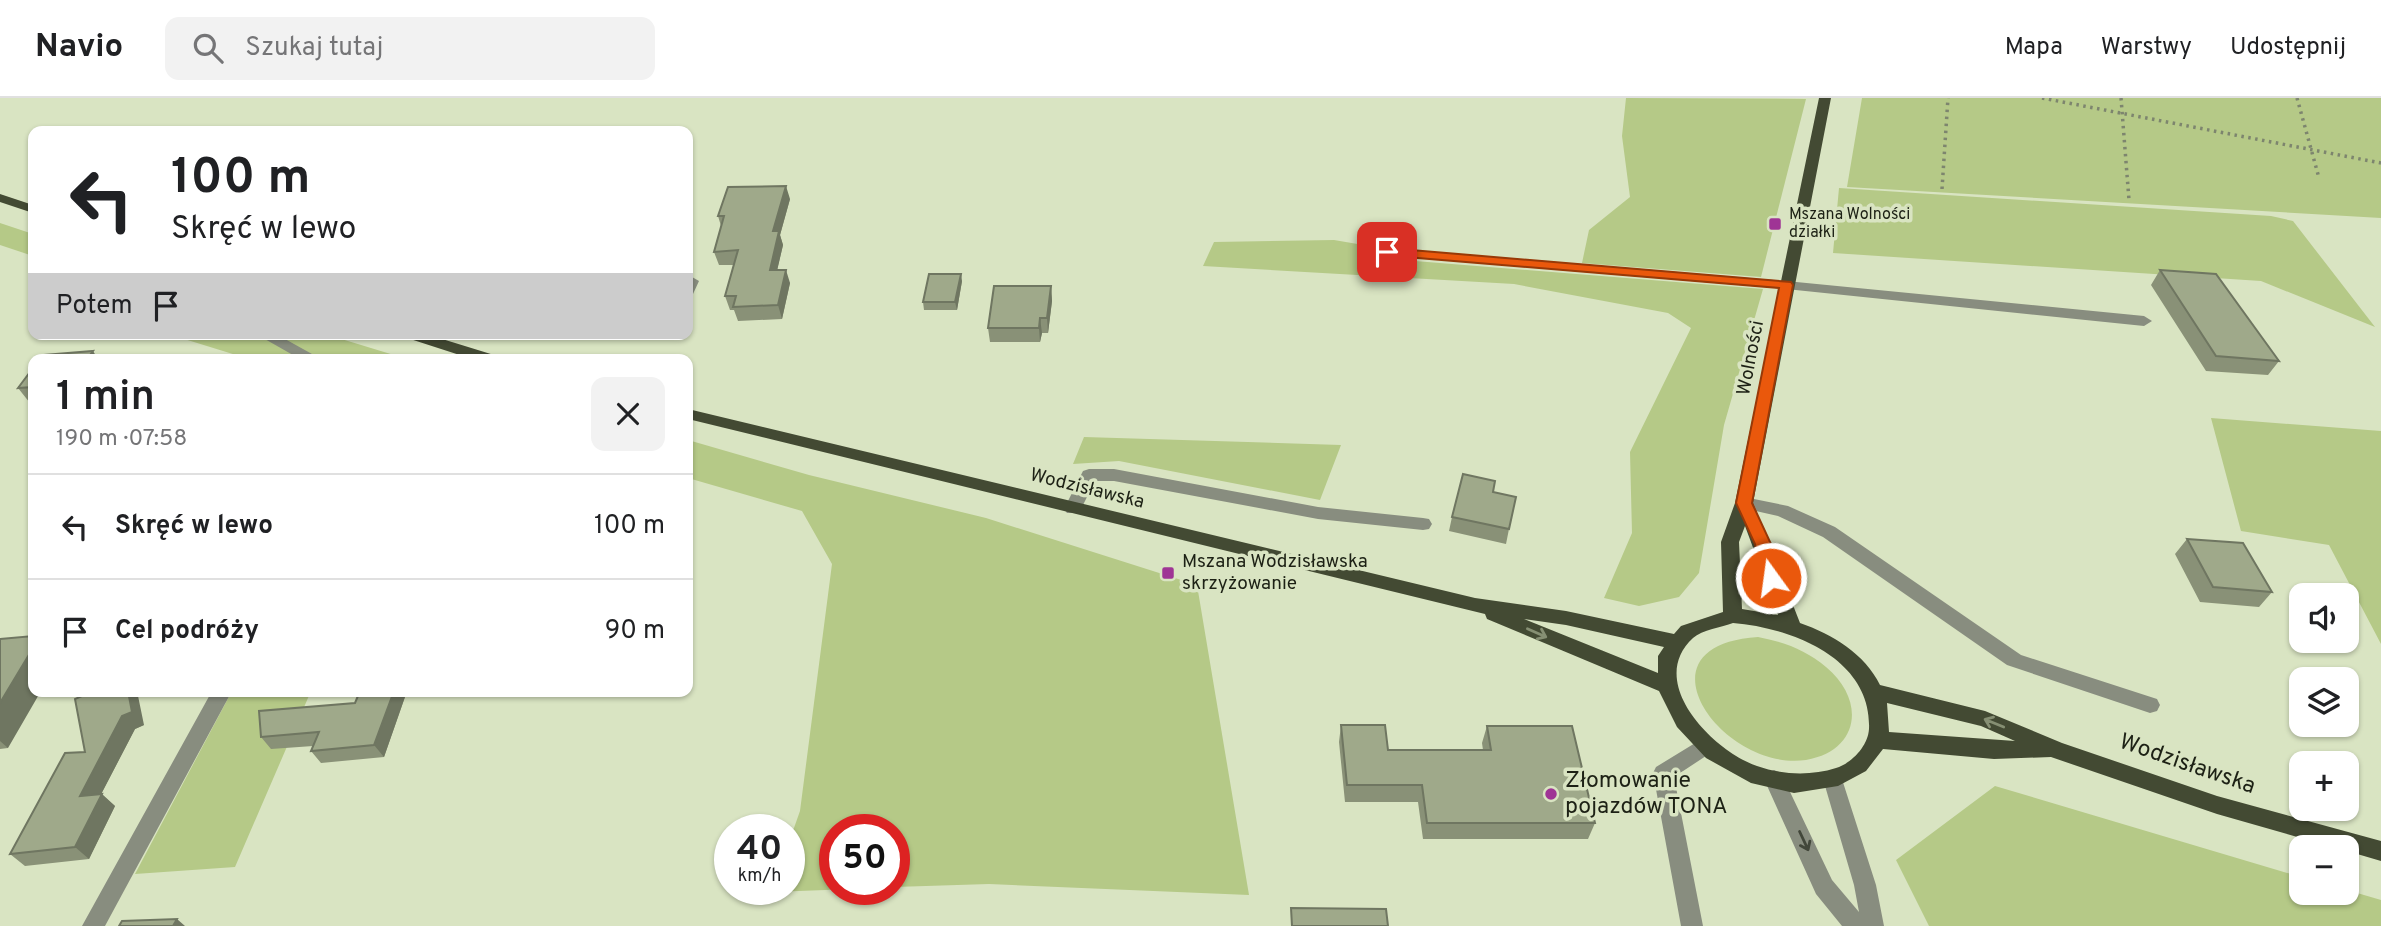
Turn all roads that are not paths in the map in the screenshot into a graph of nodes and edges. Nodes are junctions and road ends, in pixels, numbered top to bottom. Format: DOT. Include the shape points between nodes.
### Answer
graph roads {
  1 [pos="1825,98"];
  2 [pos="0,198"];
  3 [pos="28,207"];
  4 [pos="1387,252"];
  5 [pos="1786,285"];
  6 [pos="2144,321"];
  7 [pos="275,340"];
  8 [pos="428,340"];
  9 [pos="303,354"];
  10 [pos="473,354"];
  11 [pos="693,415"];
  12 [pos="1744,503"];
  13 [pos="1073,509"];
  14 [pos="1423,524"];
  15 [pos="1475,605"];
  16 [pos="1732,616"];
  17 [pos="1792,625"];
  18 [pos="1677,642"];
  19 [pos="1667,686"];
  20 [pos="1871,691"];
  21 [pos="219,697"];
  22 [pos="2150,705"];
  23 [pos="1877,740"];
  24 [pos="1705,746"];
  25 [pos="2056,750"];
  26 [pos="1774,779"];
  27 [pos="1833,779"];
  28 [pos="2381,851"];
  29 [pos="93,926"];
  30 [pos="1692,926"];
  31 [pos="1856,926"];
  32 [pos="1874,926"];
  1 -- 5 [label="main road, Wolności"];
  2 -- 3 [label="main road"];
  4 -- 5 [label="street"];
  5 -- 6 [label="street"];
  5 -- 12 [label="main road, Wolności"];
  7 -- 9 [label="street"];
  8 -- 10 [label="main road"];
  11 -- 13 [label="main road, Wodzisławska"];
  12 -- 16 [label="main road, Wolności" via="1730,542"];
  12 -- 17 [label="main road"];
  12 -- 22 [label="street" via="1782,510 1829,532 2014,660"];
  13 -- 14 [label="street" via="1089,475 1114,475 1318,513"];
  13 -- 15 [label="main road, Wodzisławska"];
  15 -- 18 [label="main road, Wodzisławska" via="1566,618"];
  15 -- 19 [label="main road, Wodzisławska, one-way"];
  16 -- 17 [label="main road"];
  16 -- 18 [label="main road" via="1694,627"];
  17 -- 20 [label="main road" via="1839,652"];
  18 -- 19 [label="main road" via="1667,662"];
  19 -- 24 [label="main road" via="1679,717"];
  20 -- 23 [label="main road" via="1879,716"];
  25 -- 20 [label="main road, Wodzisławska, one-way" via="1985,719"];
  21 -- 29 [label="street"];
  23 -- 25 [label="main road, Wodzisławska"];
  23 -- 27 [label="main road" via="1856,767"];
  24 -- 26 [label="main road" via="1737,767"];
  24 -- 30 [label="street" via="1663,773"];
  25 -- 28 [label="main road, Wodzisławska" via="2217,805"];
  26 -- 27 [label="main road" via="1805,783"];
  26 -- 31 [label="street, one-way" via="1824,887"];
  27 -- 32 [label="street"];
}
